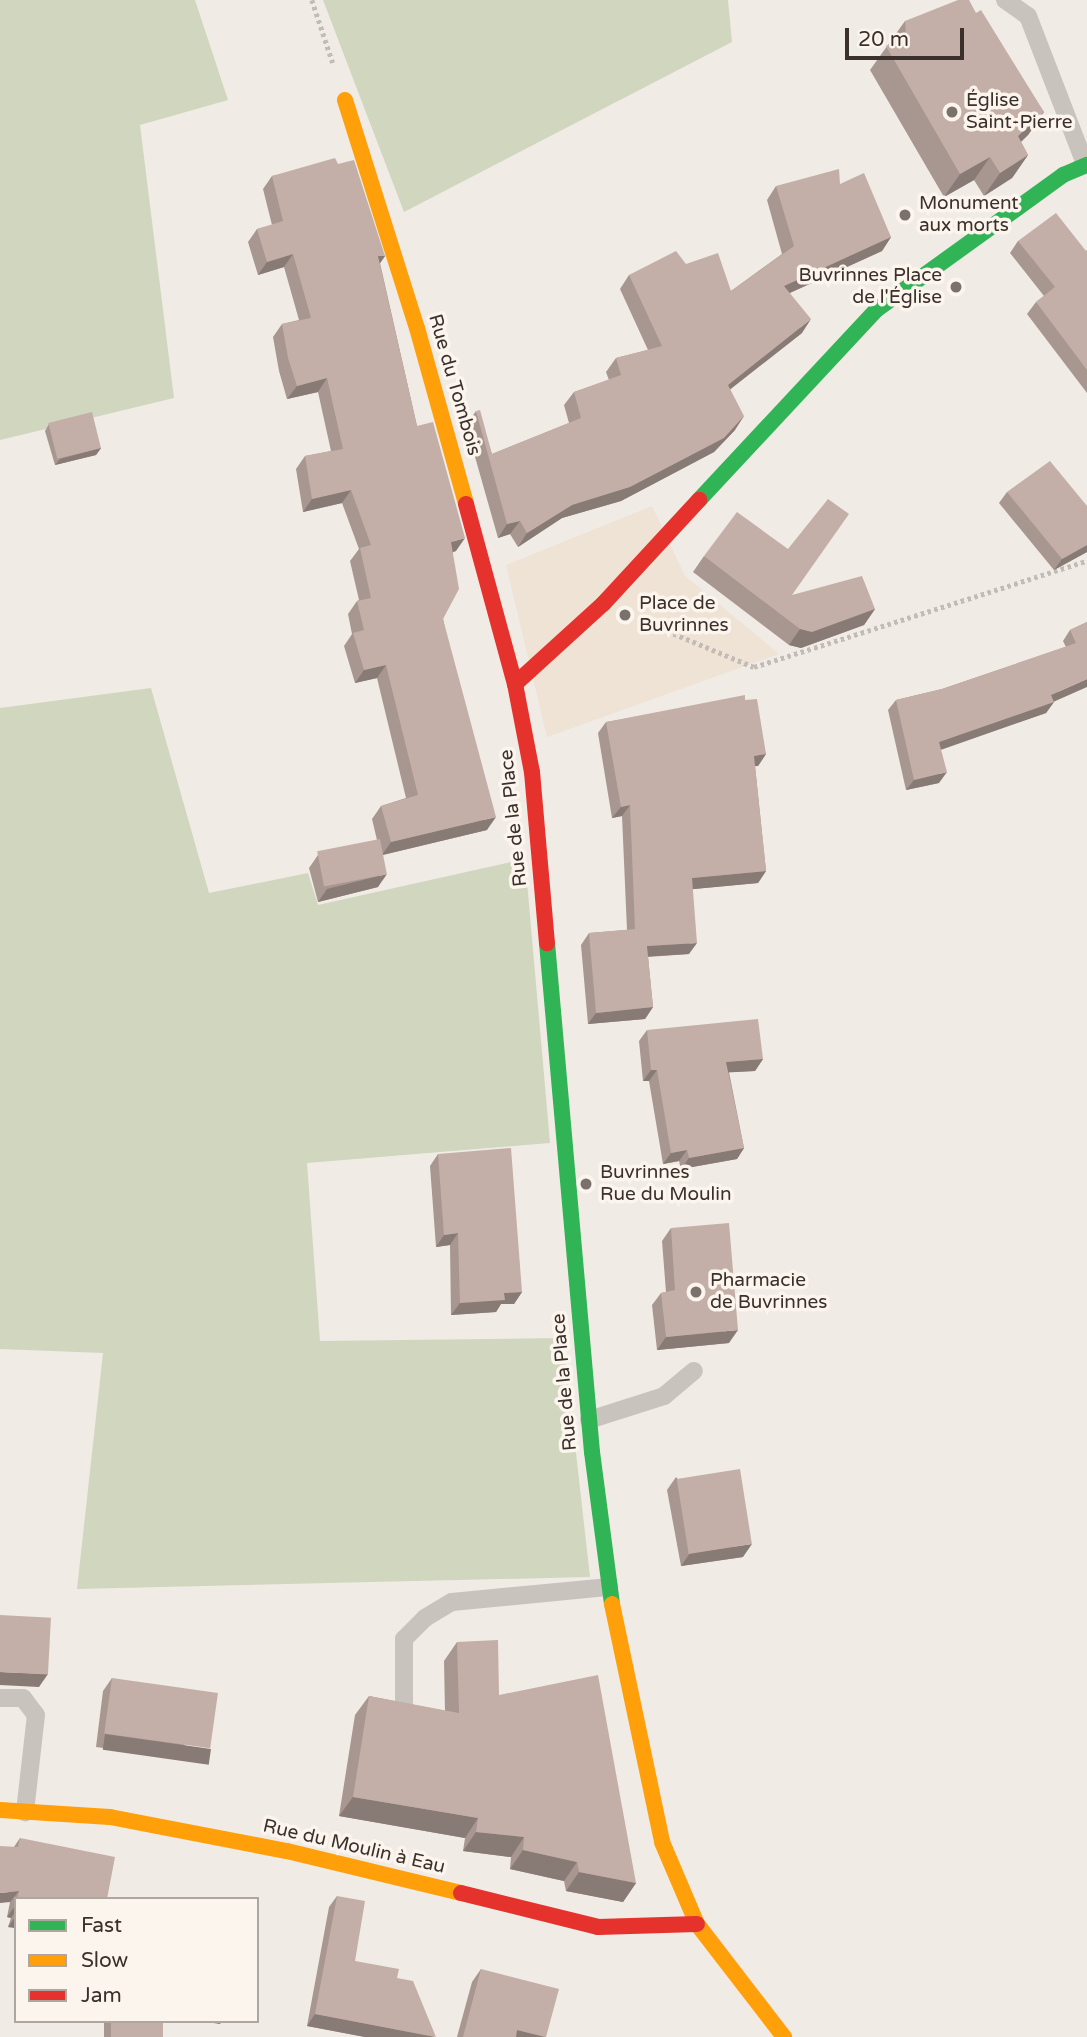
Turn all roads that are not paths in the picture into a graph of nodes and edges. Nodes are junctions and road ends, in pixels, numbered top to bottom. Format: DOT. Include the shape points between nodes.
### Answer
graph roads {
  1 [pos="1005,0"];
  2 [pos="345,100"];
  3 [pos="1086,164"];
  4 [pos="516,684"];
  5 [pos="694,1371"];
  6 [pos="589,1420"];
  7 [pos="609,1587"];
  8 [pos="0,1698"];
  9 [pos="404,1705"];
  10 [pos="0,1810"];
  11 [pos="25,1812"];
  12 [pos="697,1924"];
  13 [pos="784,2037"];
  1 -- 3 [label="lane" via="1028,16"];
  2 -- 4 [label="street, Rue du Tombois" via="417,328"];
  3 -- 4 [label="street" via="1063,175 876,310 603,604"];
  4 -- 6 [label="street, Rue de la Place" via="532,772"];
  5 -- 6 [label="lane" via="664,1396"];
  6 -- 7 [label="street, Rue de la Place"];
  7 -- 9 [label="lane" via="452,1602 425,1618 404,1639"];
  7 -- 12 [label="street, Rue de la Place" via="662,1842"];
  8 -- 11 [label="lane" via="23,1698 36,1715"];
  10 -- 11 [label="street, Rue du Moulin à Eau"];
  11 -- 12 [label="street, Rue du Moulin à Eau" via="110,1817 287,1851 598,1927"];
  12 -- 13 [label="street, Rue de la Place"];
}
